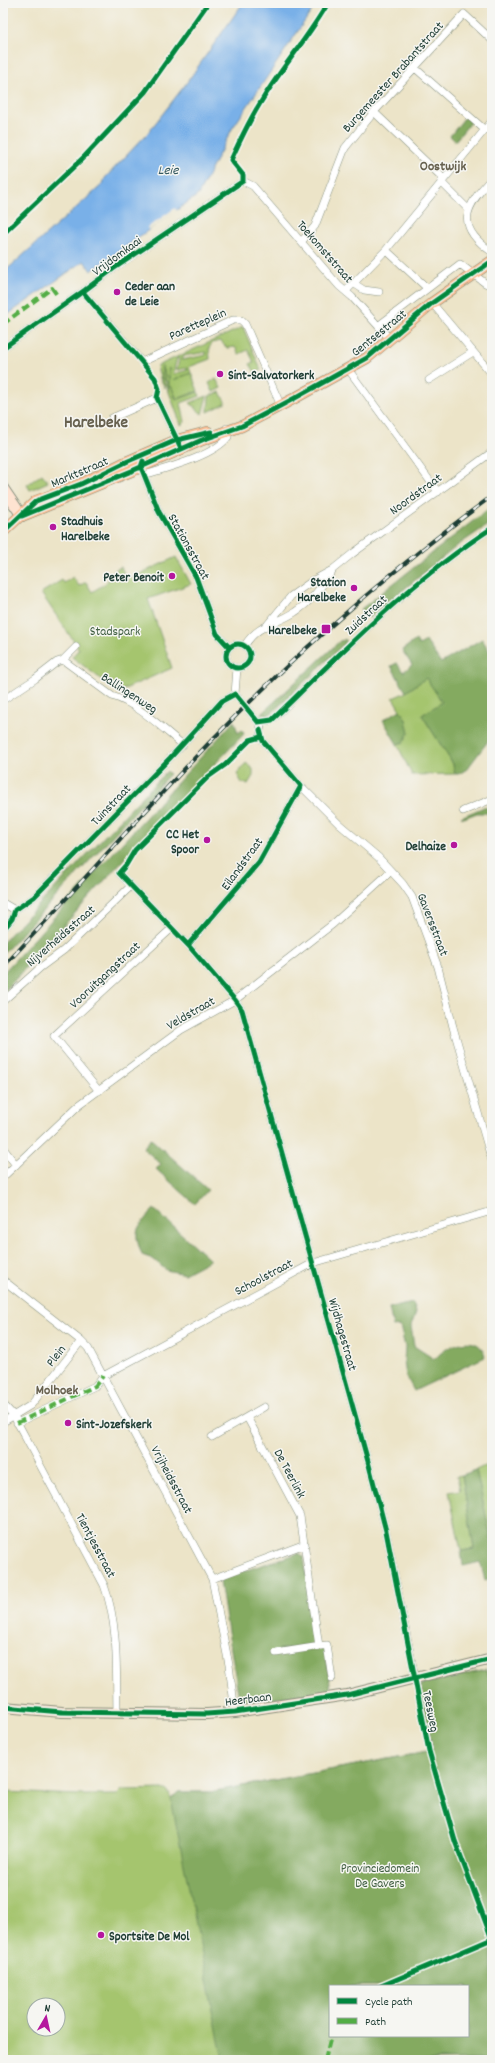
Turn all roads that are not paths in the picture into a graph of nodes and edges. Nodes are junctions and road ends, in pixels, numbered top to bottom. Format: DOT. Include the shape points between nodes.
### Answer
graph roads {
  1 [pos="492,40"];
  2 [pos="415,68"];
  3 [pos="374,112"];
  4 [pos="492,122"];
  5 [pos="485,130"];
  6 [pos="492,178"];
  7 [pos="443,180"];
  8 [pos="243,182"];
  9 [pos="468,209"];
  10 [pos="302,241"];
  11 [pos="386,250"];
  12 [pos="492,252"];
  13 [pos="492,261"];
  14 [pos="472,274"];
  15 [pos="353,284"];
  16 [pos="492,286"];
  17 [pos="427,288"];
  18 [pos="346,291"];
  19 [pos="82,292"];
  20 [pos="379,292"];
  21 [pos="432,303"];
  22 [pos="378,326"];
  23 [pos="390,339"];
  24 [pos="3,348"];
  25 [pos="473,352"];
  26 [pos="348,369"];
  27 [pos="492,374"];
  28 [pos="429,380"];
  29 [pos="281,406"];
  30 [pos="112,418"];
  31 [pos="227,430"];
  32 [pos="179,445"];
  33 [pos="492,452"];
  34 [pos="149,453"];
  35 [pos="143,471"];
  36 [pos="4,492"];
  37 [pos="438,492"];
  38 [pos="22,516"];
  39 [pos="492,528"];
  40 [pos="3,532"];
  41 [pos="332,570"];
  42 [pos="268,624"];
  43 [pos="245,645"];
  44 [pos="76,647"];
  45 [pos="229,647"];
  46 [pos="63,660"];
  47 [pos="237,668"];
  48 [pos="235,694"];
  49 [pos="3,700"];
  50 [pos="261,723"];
  51 [pos="183,745"];
  52 [pos="301,786"];
  53 [pos="491,801"];
  54 [pos="463,812"];
  55 [pos="391,871"];
  56 [pos="119,873"];
  57 [pos="131,886"];
  58 [pos="3,903"];
  59 [pos="15,910"];
  60 [pos="171,929"];
  61 [pos="3,930"];
  62 [pos="188,945"];
  63 [pos="235,1000"];
  64 [pos="3,1001"];
  65 [pos="99,1091"];
  66 [pos="3,1148"];
  67 [pos="492,1162"];
  68 [pos="16,1165"];
  69 [pos="3,1177"];
  70 [pos="492,1211"];
  71 [pos="313,1263"];
  72 [pos="3,1280"];
  73 [pos="82,1341"];
  74 [pos="103,1376"];
  75 [pos="3,1404"];
  76 [pos="264,1408"];
  77 [pos="247,1417"];
  78 [pos="16,1419"];
  79 [pos="3,1422"];
  80 [pos="212,1437"];
  81 [pos="305,1544"];
  82 [pos="212,1579"];
  83 [pos="319,1646"];
  84 [pos="276,1653"];
  85 [pos="492,1659"];
  86 [pos="332,1678"];
  87 [pos="415,1678"];
  88 [pos="3,1707"];
  89 [pos="236,1712"];
  90 [pos="117,1713"];
  91 [pos="429,1748"];
  1 -- 2 [label="street, Burgemeester Brabantstraat" via="464,14"];
  2 -- 3 [label="street, Burgemeester Brabantstraat"];
  2 -- 5 [label="street"];
  3 -- 7 [label="street"];
  3 -- 10 [label="street, Burgemeester Brabantstraat" via="345,148 315,226"];
  4 -- 5 [label="street"];
  5 -- 7 [label="street"];
  6 -- 9 [label="street" via="476,195"];
  7 -- 9 [label="street"];
  7 -- 11 [label="street"];
  8 -- 10 [label="street, Toekomststraat" via="250,183"];
  8 -- 19 [label="street, Vrijdomkaai"];
  9 -- 12 [label="street" via="469,228 481,244"];
  10 -- 18 [label="street, Toekomststraat"];
  11 -- 15 [label="street"];
  11 -- 17 [label="street"];
  13 -- 14 [label="main road, Gentsestraat"];
  14 -- 16 [label="street"];
  14 -- 17 [label="street" via="460,264"];
  14 -- 21 [label="main road, Gentsestraat"];
  15 -- 18 [label="street"];
  15 -- 20 [label="street" via="364,290"];
  17 -- 22 [label="street"];
  18 -- 22 [label="street, Toekomststraat"];
  19 -- 24 [label="street, Vrijdomkaai"];
  19 -- 29 [label="street, Paretteplein" via="142,362 240,319 245,324"];
  21 -- 23 [label="main road, Gentsestraat"];
  21 -- 25 [label="street"];
  22 -- 23 [label="street, Toekomststraat"];
  23 -- 26 [label="main road, Gentsestraat" via="367,358"];
  25 -- 27 [label="street"];
  25 -- 28 [label="street"];
  26 -- 29 [label="main road, Gentsestraat"];
  26 -- 37 [label="street"];
  29 -- 31 [label="main road, Gentsestraat" via="250,422"];
  30 -- 32 [label="street" via="158,398"];
  31 -- 32 [label="main road, Gentsestraat"];
  31 -- 35 [label="street" via="228,437 222,443 197,457"];
  32 -- 34 [label="main road, Gentsestraat"];
  32 -- 35 [label="main road, Gentsestraat"];
  33 -- 37 [label="street, Noordstraat"];
  34 -- 35 [label="street" via="142,461"];
  34 -- 38 [label="main road, Marktstraat" via="36,501"];
  35 -- 38 [label="main road, Marktstraat"];
  35 -- 45 [label="street, Stationsstraat" via="159,512 196,577 217,634"];
  36 -- 38 [label="street"];
  37 -- 41 [label="street, Noordstraat"];
  38 -- 40 [label="main road, Marktstraat"];
  39 -- 50 [label="street, Zuidstraat" via="397,600 272,720"];
  41 -- 42 [label="street" via="291,596"];
  41 -- 42 [label="street" via="318,592 299,610"];
  42 -- 43 [label="street" via="253,634"];
  43 -- 45 [label="street" via="235,643"];
  43 -- 47 [label="street" via="250,651 250,660 245,666"];
  44 -- 46 [label="street"];
  45 -- 47 [label="street" via="226,653 227,660"];
  46 -- 49 [label="street"];
  46 -- 51 [label="street, Ballingenweg" via="112,696 122,699 147,716"];
  47 -- 48 [label="street"];
  48 -- 50 [label="street" via="256,721"];
  48 -- 51 [label="street, Tuinstraat" via="222,701"];
  50 -- 52 [label="street, Gaversstraat" via="260,734 263,741"];
  51 -- 59 [label="street, Tuinstraat" via="34,897"];
  52 -- 55 [label="street, Gaversstraat"];
  52 -- 62 [label="street, Eilandstraat" via="259,862"];
  53 -- 54 [label="street"];
  55 -- 63 [label="street, Veldstraat" via="333,924"];
  55 -- 67 [label="street, Gaversstraat" via="412,897 438,968"];
  56 -- 57 [label="street"];
  57 -- 60 [label="street"];
  57 -- 64 [label="street, Nijverheidsstraat" via="64,950"];
  58 -- 59 [label="street"];
  59 -- 61 [label="street, Tuinstraat" via="12,919"];
  60 -- 62 [label="street"];
  60 -- 65 [label="street, Vooruitgangstraat" via="54,1036"];
  62 -- 63 [label="street"];
  63 -- 65 [label="street, Veldstraat" via="181,1030"];
  63 -- 71 [label="street, Wijdhagestraat" via="242,1010"];
  65 -- 68 [label="street, Veldstraat" via="79,1106"];
  66 -- 68 [label="street"];
  68 -- 69 [label="street, Veldstraat"];
  70 -- 71 [label="street, Schoolstraat"];
  71 -- 74 [label="street, Schoolstraat"];
  71 -- 87 [label="street, Wijdhagestraat" via="386,1531"];
  72 -- 73 [label="street, Vrijheidsstraat"];
  73 -- 74 [label="street, Vrijheidsstraat"];
  73 -- 78 [label="street, Plein" via="31,1405"];
  74 -- 78 [label="street" via="95,1386"];
  74 -- 82 [label="street, Vrijheidsstraat"];
  75 -- 78 [label="street, Tientjesstraat"];
  76 -- 77 [label="street"];
  77 -- 80 [label="street"];
  77 -- 81 [label="street, De Teerlink" via="298,1511"];
  78 -- 79 [label="street"];
  78 -- 90 [label="street, Tientjesstraat" via="92,1561 112,1606"];
  81 -- 82 [label="street"];
  81 -- 83 [label="street, De Teerlink"];
  82 -- 89 [label="street, Vrijheidsstraat"];
  83 -- 84 [label="street"];
  83 -- 86 [label="street" via="327,1645"];
  85 -- 87 [label="street, Heerbaan"];
  87 -- 89 [label="street, Heerbaan" via="347,1695"];
  87 -- 91 [label="street, Teesweg"];
  88 -- 90 [label="street, Heerbaan" via="45,1712"];
  89 -- 90 [label="street, Heerbaan"];
}
